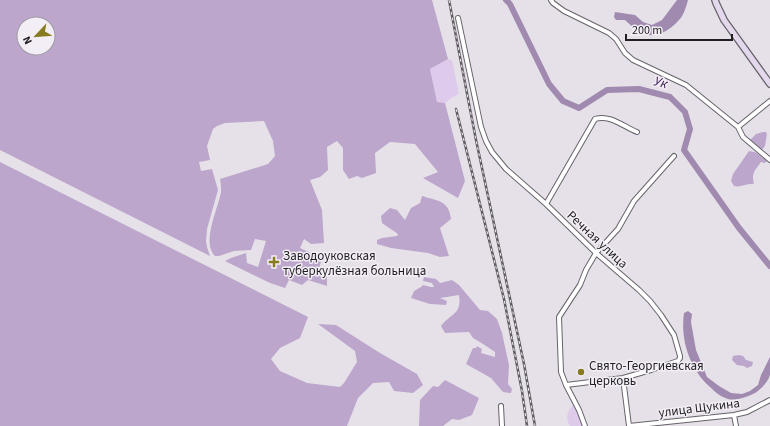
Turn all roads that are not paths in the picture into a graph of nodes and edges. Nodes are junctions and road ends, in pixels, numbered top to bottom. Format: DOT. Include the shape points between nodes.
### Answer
graph roads {
  1 [pos="551,0"];
  2 [pos="716,0"];
  3 [pos="458,18"];
  4 [pos="770,84"];
  5 [pos="770,101"];
  6 [pos="738,127"];
  7 [pos="637,132"];
  8 [pos="674,156"];
  9 [pos="770,160"];
  10 [pos="546,204"];
  11 [pos="596,253"];
  12 [pos="623,378"];
  13 [pos="566,385"];
  14 [pos="770,400"];
  15 [pos="502,406"];
  16 [pos="734,415"];
  17 [pos="502,426"];
  18 [pos="585,426"];
  19 [pos="629,426"];
  20 [pos="736,426"];
  1 -- 6 [label="street" via="564,10 609,33 633,60 686,85"];
  2 -- 4 [label="street" via="724,20"];
  3 -- 10 [label="street, Речная улица" via="486,141 506,169"];
  5 -- 6 [label="street"];
  6 -- 9 [label="street" via="743,137"];
  7 -- 10 [label="street" via="604,118 595,119"];
  8 -- 11 [label="street" via="634,201 618,229"];
  10 -- 11 [label="street, Речная улица"];
  11 -- 12 [label="street, Речная улица" via="639,290 661,315 674,335 680,356 678,361"];
  11 -- 13 [label="street" via="580,286 559,317 561,372"];
  12 -- 13 [label="street"];
  12 -- 19 [label="street"];
  13 -- 18 [label="street"];
  14 -- 16 [label="street, улица Щукина" via="747,412"];
  15 -- 17 [label="street"];
  16 -- 19 [label="street, улица Щукина"];
  16 -- 20 [label="street"];
}
